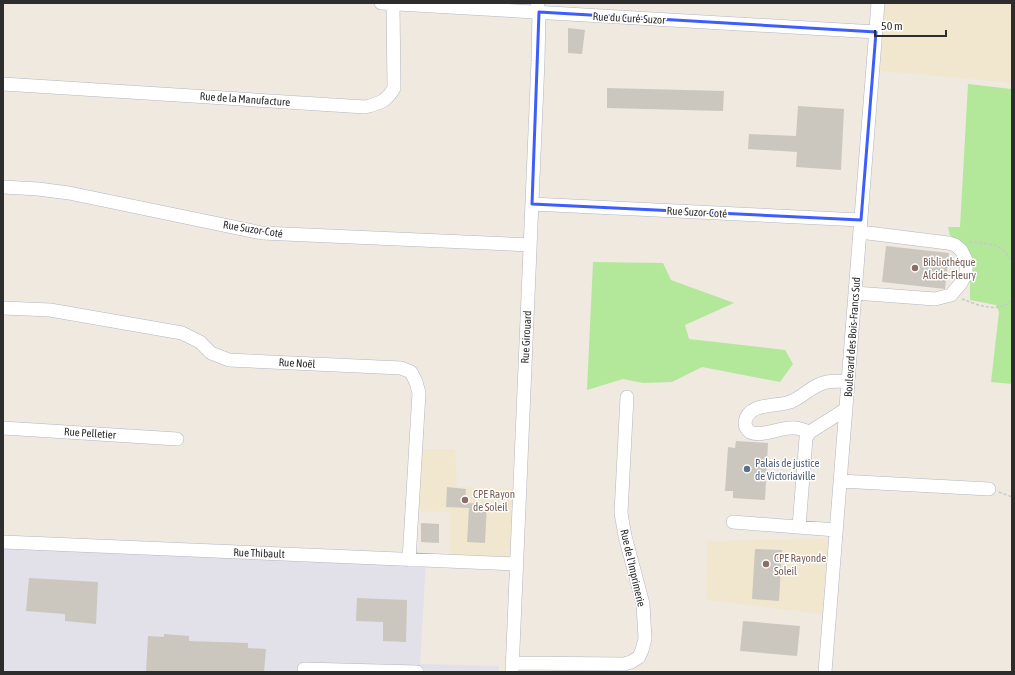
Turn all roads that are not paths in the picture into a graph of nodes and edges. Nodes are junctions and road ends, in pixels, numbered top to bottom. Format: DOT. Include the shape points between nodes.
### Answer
graph roads {
  1 [pos="387,3"];
  2 [pos="878,3"];
  3 [pos="538,8"];
  4 [pos="876,32"];
  5 [pos="3,84"];
  6 [pos="3,187"];
  7 [pos="532,204"];
  8 [pos="860,226"];
  9 [pos="530,245"];
  10 [pos="855,293"];
  11 [pos="3,308"];
  12 [pos="848,381"];
  13 [pos="627,397"];
  14 [pos="846,409"];
  15 [pos="3,428"];
  16 [pos="810,432"];
  17 [pos="177,439"];
  18 [pos="840,481"];
  19 [pos="989,489"];
  20 [pos="733,522"];
  21 [pos="799,527"];
  22 [pos="836,530"];
  23 [pos="3,542"];
  24 [pos="409,560"];
  25 [pos="516,564"];
  26 [pos="512,667"];
  27 [pos="304,669"];
  28 [pos="417,672"];
  29 [pos="825,672"];
  1 -- 3 [label="street, Rue du Curé-Suzor"];
  1 -- 5 [label="street, Rue de la Manufacture" via="394,88 382,103 365,107"];
  2 -- 4 [label="street, Boulevard des Bois-Francs Sud"];
  3 -- 4 [label="street, Rue du Curé-Suzor"];
  3 -- 7 [label="street, Rue Girouard"];
  4 -- 8 [label="street, Boulevard des Bois-Francs Sud"];
  6 -- 9 [label="street, Rue Suzor-Coté" via="75,194 262,233"];
  7 -- 8 [label="street, Rue Suzor-Coté"];
  7 -- 9 [label="street, Rue Girouard"];
  8 -- 10 [label="street, Boulevard des Bois-Francs Sud"];
  8 -- 10 [label="street, Rue Suzor-Coté" via="955,245 966,260 966,274 951,295 935,299"];
  9 -- 25 [label="street, Rue Girouard"];
  10 -- 12 [label="street, Boulevard des Bois-Francs Sud"];
  11 -- 24 [label="street, Rue Noël" via="50,310 182,333 200,342 211,353 229,360 401,368 411,372 419,393"];
  12 -- 14 [label="street, Boulevard des Bois-Francs Sud"];
  12 -- 16 [label="street" via="826,382 786,404 759,406 746,418 747,430 752,433 795,427"];
  13 -- 26 [label="street, Rue de l'Imprimerie" via="621,513 642,604 645,639 642,650 638,657 624,664"];
  14 -- 16 [label="street"];
  14 -- 18 [label="street, Boulevard des Bois-Francs Sud"];
  15 -- 17 [label="street, Rue Pelletier"];
  16 -- 21 [label="street" via="806,438"];
  18 -- 19 [label="street"];
  18 -- 22 [label="street, Boulevard des Bois-Francs Sud"];
  20 -- 21 [label="street"];
  21 -- 22 [label="street"];
  22 -- 29 [label="street, Boulevard des Bois-Francs Sud"];
  23 -- 24 [label="street, Rue Thibault"];
  24 -- 25 [label="street, Rue Thibault"];
  25 -- 26 [label="street, Rue Girouard"];
  27 -- 28 [label="street"];
}
